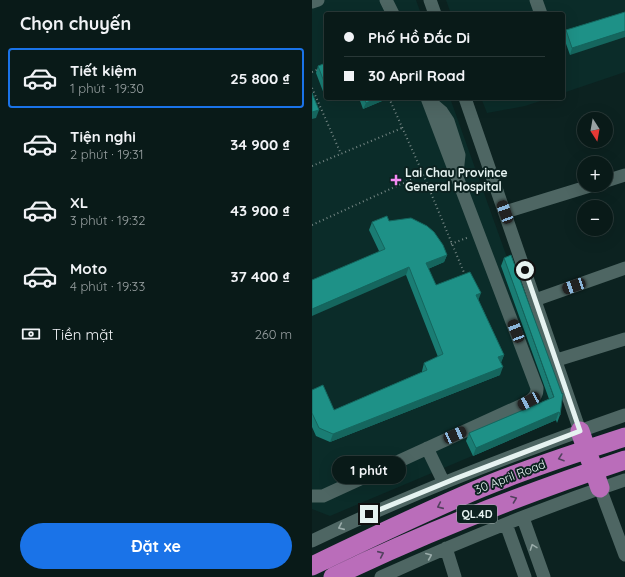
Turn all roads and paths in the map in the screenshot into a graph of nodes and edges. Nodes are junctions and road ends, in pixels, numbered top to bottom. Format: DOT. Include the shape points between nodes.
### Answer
graph roads {
  1 [pos="318,0"];
  2 [pos="386,0"];
  3 [pos="430,0"];
  4 [pos="536,0"];
  5 [pos="312,2"];
  6 [pos="392,12"];
  7 [pos="434,12"];
  8 [pos="540,12"];
  9 [pos="319,69"];
  10 [pos="312,72"];
  11 [pos="312,88"];
  12 [pos="390,100"];
  13 [pos="427,100"];
  14 [pos="466,100"];
  15 [pos="402,128"];
  16 [pos="341,154"];
  17 [pos="312,166"];
  18 [pos="423,174"];
  19 [pos="625,175"];
  20 [pos="613,179"];
  21 [pos="577,190"];
  22 [pos="505,212"];
  23 [pos="312,225"];
  24 [pos="479,233"];
  25 [pos="451,244"];
  26 [pos="625,268"];
  27 [pos="467,280"];
  28 [pos="535,300"];
  29 [pos="625,339"];
  30 [pos="557,360"];
  31 [pos="625,416"];
  32 [pos="580,431"];
  33 [pos="625,437"];
  34 [pos="427,448"];
  35 [pos="587,450"];
  36 [pos="625,460"];
  37 [pos="594,470"];
  38 [pos="625,480"];
  39 [pos="444,483"];
  40 [pos="600,488"];
  41 [pos="312,496"];
  42 [pos="523,518"];
  43 [pos="506,524"];
  44 [pos="312,541"];
  45 [pos="446,548"];
  46 [pos="625,555"];
  47 [pos="312,566"];
  48 [pos="333,577"];
  49 [pos="380,577"];
  50 [pos="456,577"];
  51 [pos="525,577"];
  52 [pos="544,577"];
  1 -- 5 [label="street"];
  2 -- 6 [label="street"];
  3 -- 7 [label="street"];
  4 -- 8 [label="street"];
  9 -- 10 [label="path"];
  11 -- 16 [label="path"];
  12 -- 15 [label="path"];
  13 -- 24 [label="street"];
  14 -- 22 [label="street"];
  15 -- 16 [label="path"];
  15 -- 18 [label="path"];
  16 -- 17 [label="path"];
  18 -- 23 [label="path"];
  18 -- 25 [label="path"];
  19 -- 20 [label="street"];
  21 -- 22 [label="street"];
  22 -- 28 [label="street"];
  24 -- 25 [label="path"];
  24 -- 34 [label="street" via="537,393 529,401"];
  25 -- 27 [label="path"];
  26 -- 28 [label="street"];
  28 -- 30 [label="street"];
  29 -- 30 [label="street"];
  30 -- 32 [label="street"];
  31 -- 32 [label="street, 30 April Road"];
  32 -- 35 [label="highway"];
  32 -- 39 [label="street, 30 April Road"];
  33 -- 35 [label="highway, 30 April Road / QL.4D"];
  34 -- 39 [label="street"];
  34 -- 41 [label="street" via="323,496"];
  35 -- 37 [label="highway"];
  35 -- 47 [label="highway, 30 April Road / QL.4D, one-way" via="482,487"];
  36 -- 37 [label="highway, 30 April Road / QL.4D"];
  37 -- 40 [label="highway"];
  48 -- 37 [label="highway, 30 April Road / QL.4D, one-way" via="491,508"];
  38 -- 40 [label="street, QL.4D"];
  39 -- 44 [label="street, 30 April Road, one-way"];
  40 -- 42 [label="street, QL.4D"];
  40 -- 46 [label="street"];
  42 -- 43 [label="street, QL.4D"];
  52 -- 42 [label="street, one-way"];
  43 -- 45 [label="street, QL.4D"];
  43 -- 51 [label="street"];
  49 -- 45 [label="street, QL.4D, one-way"];
  45 -- 50 [label="street"];
}
